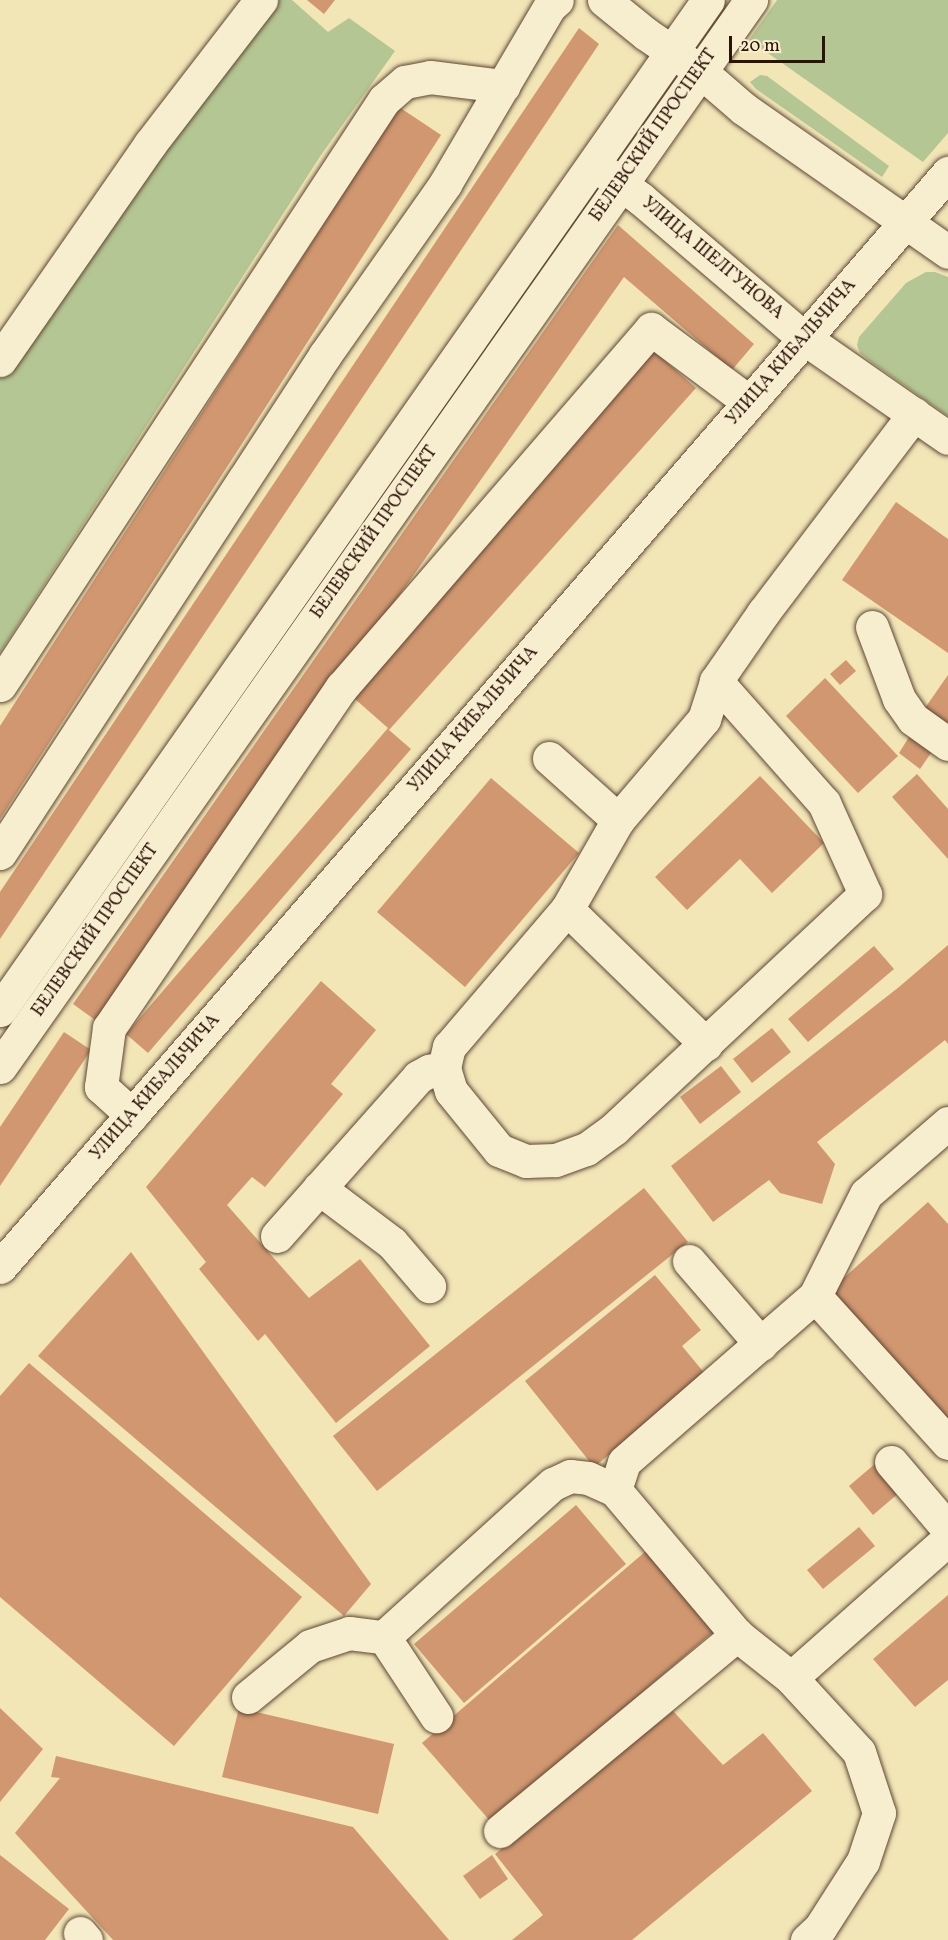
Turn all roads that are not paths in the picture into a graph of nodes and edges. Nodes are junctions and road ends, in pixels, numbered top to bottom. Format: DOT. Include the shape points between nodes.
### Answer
graph roads {
  1 [pos="261,0"];
  2 [pos="557,0"];
  3 [pos="604,0"];
  4 [pos="708,0"];
  5 [pos="751,0"];
  6 [pos="671,51"];
  7 [pos="700,71"];
  8 [pos="503,86"];
  9 [pos="593,164"];
  10 [pos="948,173"];
  11 [pos="620,183"];
  12 [pos="906,223"];
  13 [pos="948,252"];
  14 [pos="804,338"];
  15 [pos="0,360"];
  16 [pos="749,402"];
  17 [pos="914,414"];
  18 [pos="948,438"];
  19 [pos="872,627"];
  20 [pos="717,681"];
  21 [pos="0,685"];
  22 [pos="948,744"];
  23 [pos="549,758"];
  24 [pos="618,820"];
  25 [pos="0,853"];
  26 [pos="567,909"];
  27 [pos="0,1010"];
  28 [pos="706,1044"];
  29 [pos="0,1067"];
  30 [pos="444,1068"];
  31 [pos="132,1115"];
  32 [pos="948,1123"];
  33 [pos="320,1188"];
  34 [pos="277,1236"];
  35 [pos="689,1261"];
  36 [pos="0,1267"];
  37 [pos="429,1286"];
  38 [pos="815,1296"];
  39 [pos="761,1344"];
  40 [pos="948,1443"];
  41 [pos="891,1462"];
  42 [pos="615,1490"];
  43 [pos="948,1529"];
  44 [pos="948,1539"];
  45 [pos="737,1635"];
  46 [pos="384,1637"];
  47 [pos="791,1678"];
  48 [pos="248,1697"];
  49 [pos="436,1716"];
  50 [pos="500,1831"];
  51 [pos="814,1934"];
  1 -- 15 [label="street" via="150,144"];
  2 -- 8 [label="street"];
  3 -- 6 [label="street"];
  4 -- 6 [label="street, БЕЛЕВСКИЙ ПРОСПЕКТ"];
  5 -- 7 [label="street, БЕЛЕВСКИЙ ПРОСПЕКТ"];
  6 -- 7 [label="street"];
  6 -- 9 [label="street, БЕЛЕВСКИЙ ПРОСПЕКТ"];
  7 -- 11 [label="street, БЕЛЕВСКИЙ ПРОСПЕКТ"];
  7 -- 12 [label="street" via="744,109"];
  8 -- 21 [label="street" via="430,77 405,82 384,100"];
  8 -- 25 [label="street" via="445,184 325,355"];
  9 -- 11 [label="street, УЛИЦА ШЕЛГУНОВА"];
  9 -- 27 [label="street, БЕЛЕВСКИЙ ПРОСПЕКТ"];
  10 -- 12 [label="street, УЛИЦА КИБАЛЬЧИЧА"];
  11 -- 14 [label="street, УЛИЦА ШЕЛГУНОВА"];
  11 -- 29 [label="street, БЕЛЕВСКИЙ ПРОСПЕКТ"];
  12 -- 13 [label="street"];
  12 -- 14 [label="street, УЛИЦА КИБАЛЬЧИЧА"];
  14 -- 16 [label="street, УЛИЦА КИБАЛЬЧИЧА"];
  14 -- 17 [label="street, УЛИЦА ШЕЛГУНОВА"];
  16 -- 31 [label="street, УЛИЦА КИБАЛЬЧИЧА"];
  16 -- 31 [label="street" via="651,329 643,338 342,687 109,1028 101,1087"];
  17 -- 18 [label="street, УЛИЦА ШЕЛГУНОВА"];
  17 -- 20 [label="street" via="763,613"];
  19 -- 22 [label="street" via="898,699 913,718"];
  20 -- 24 [label="street" via="704,719"];
  20 -- 28 [label="street" via="824,803 865,894"];
  23 -- 24 [label="street"];
  24 -- 26 [label="street"];
  26 -- 28 [label="street"];
  26 -- 30 [label="street" via="449,1047"];
  28 -- 30 [label="street" via="615,1129 586,1149 555,1160 526,1161 499,1150 451,1091"];
  30 -- 33 [label="street" via="418,1077"];
  31 -- 36 [label="street, УЛИЦА КИБАЛЬЧИЧА"];
  32 -- 38 [label="street" via="866,1194"];
  33 -- 34 [label="street"];
  33 -- 37 [label="street" via="392,1243"];
  35 -- 39 [label="street"];
  38 -- 39 [label="street"];
  38 -- 40 [label="street"];
  39 -- 42 [label="street" via="624,1462"];
  41 -- 43 [label="street"];
  42 -- 45 [label="street"];
  42 -- 46 [label="street" via="570,1476 553,1484"];
  44 -- 47 [label="street"];
  45 -- 47 [label="street"];
  45 -- 50 [label="street"];
  46 -- 48 [label="street" via="349,1633 310,1646"];
  46 -- 49 [label="street"];
  47 -- 51 [label="street" via="859,1752 879,1813 863,1861"];
}
